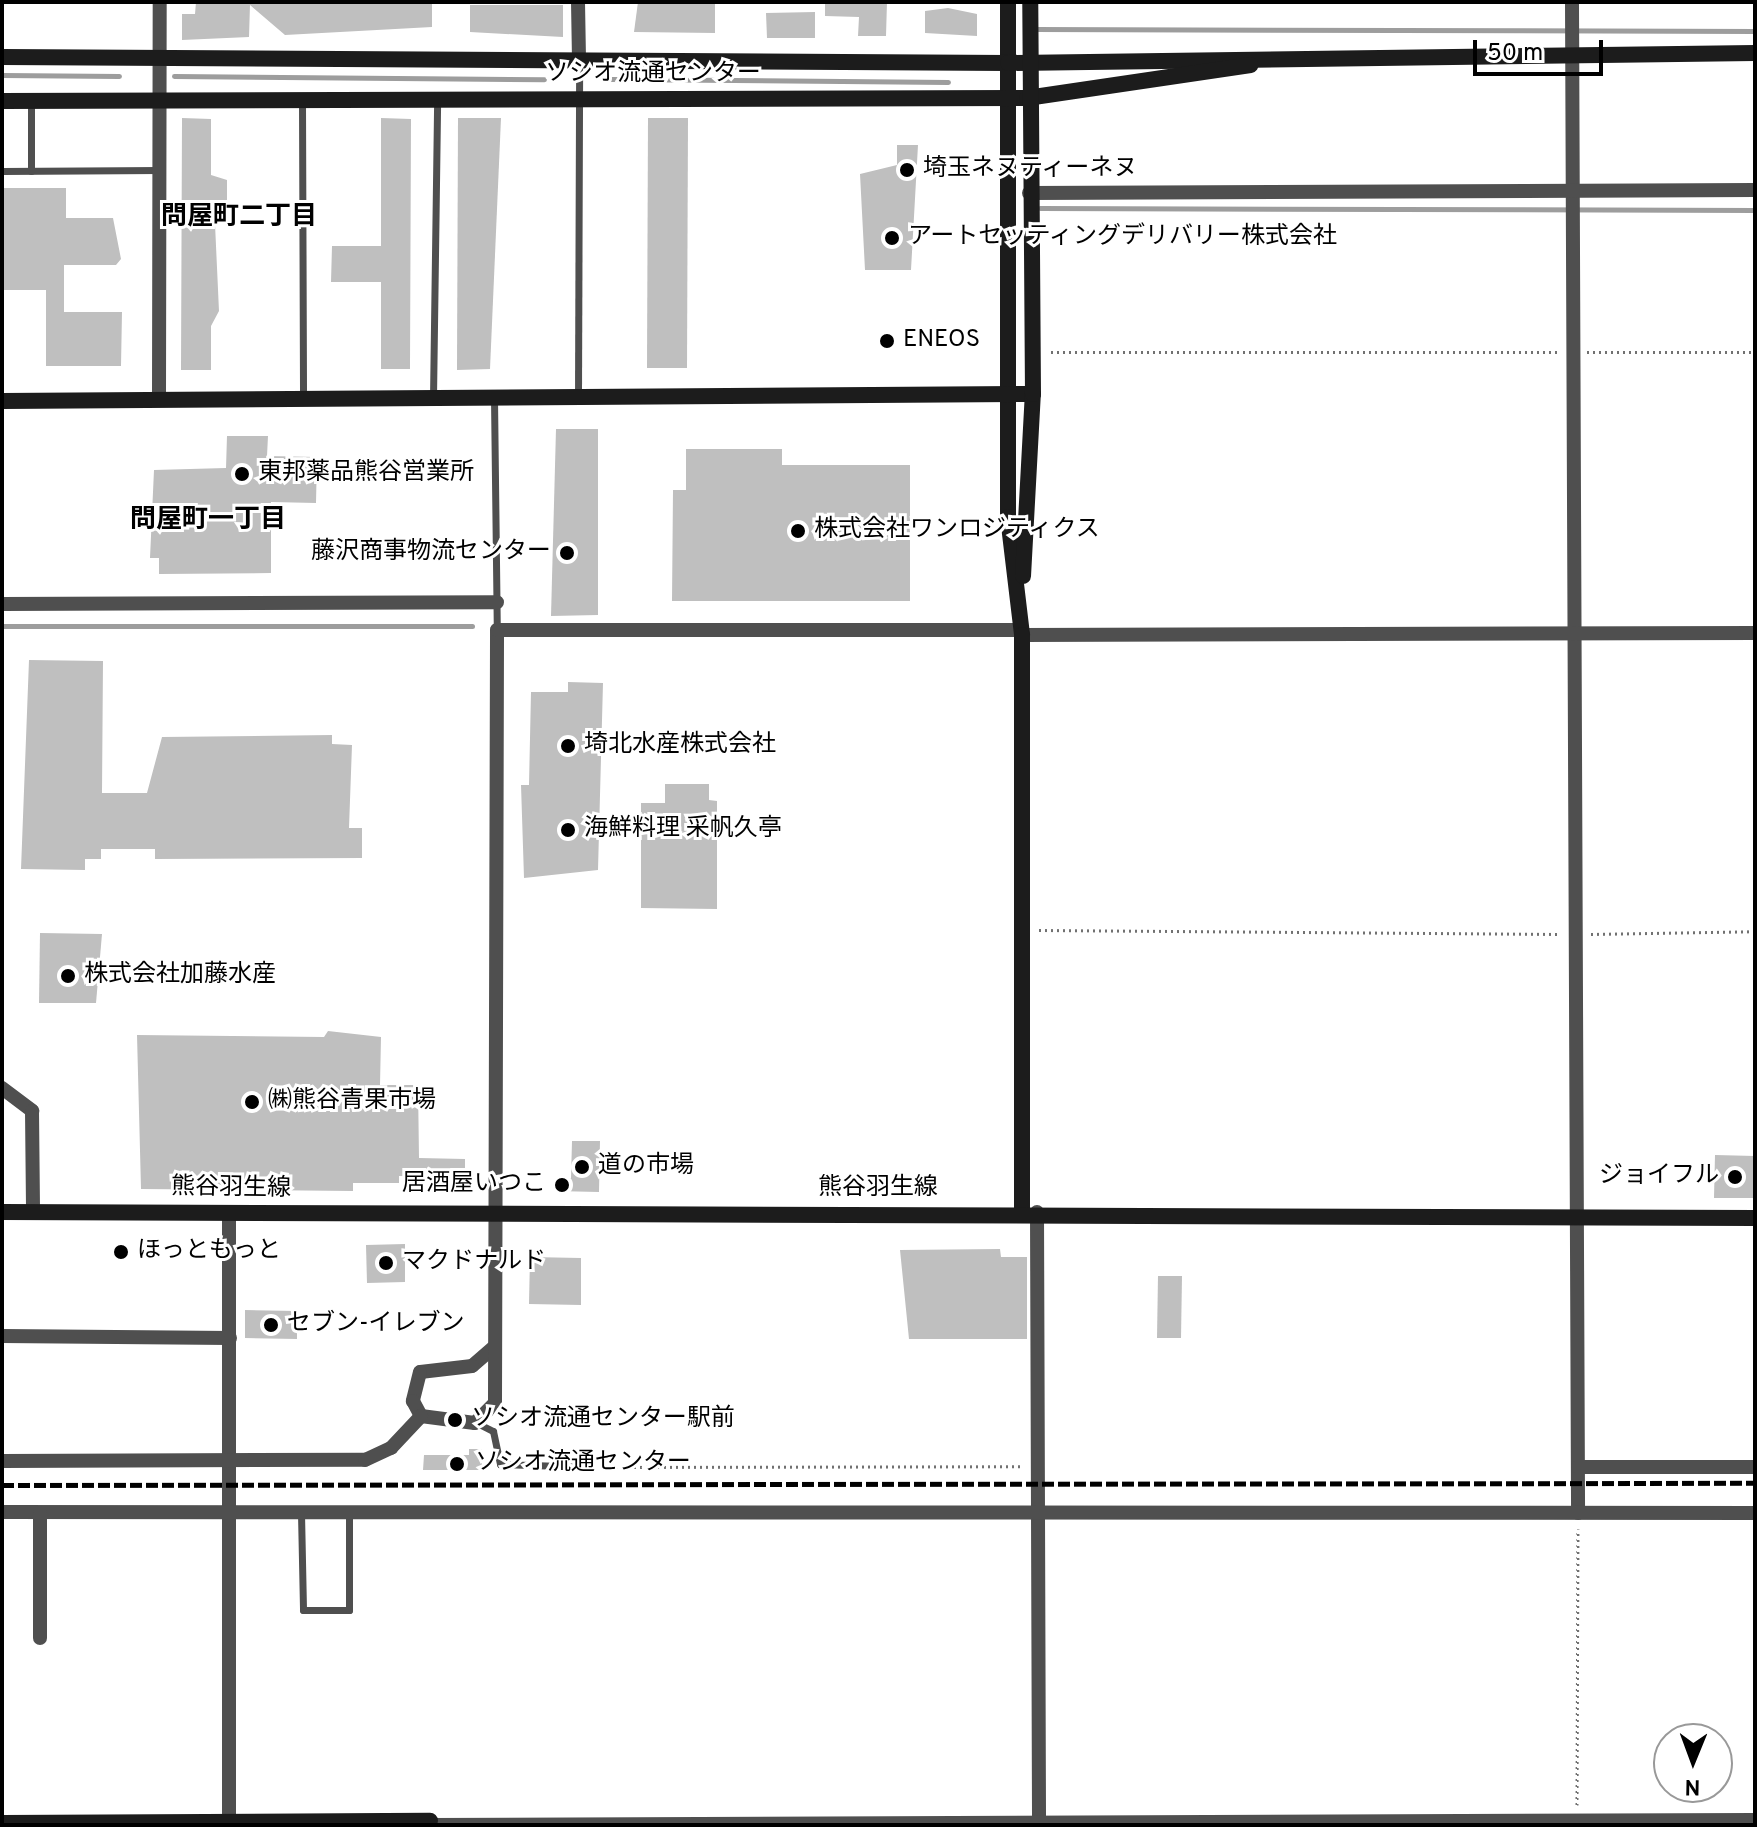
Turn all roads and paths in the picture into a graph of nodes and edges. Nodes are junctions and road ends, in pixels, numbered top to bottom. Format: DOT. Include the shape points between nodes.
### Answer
graph roads {
  1 [pos="160,2"];
  2 [pos="578,2"];
  3 [pos="1008,2"];
  4 [pos="1030,2"];
  5 [pos="1572,2"];
  6 [pos="1574,48"];
  7 [pos="1755,53"];
  8 [pos="2,57"];
  9 [pos="1300,57"];
  10 [pos="160,58"];
  11 [pos="1029,60"];
  12 [pos="579,61"];
  13 [pos="1008,63"];
  14 [pos="1007,97"];
  15 [pos="1027,98"];
  16 [pos="578,99"];
  17 [pos="437,100"];
  18 [pos="2,101"];
  19 [pos="31,101"];
  20 [pos="302,102"];
  21 [pos="160,103"];
  22 [pos="160,170"];
  23 [pos="2,171"];
  24 [pos="31,171"];
  25 [pos="1755,190"];
  26 [pos="1029,193"];
  27 [pos="1575,196"];
  28 [pos="1032,352"];
  29 [pos="1575,352"];
  30 [pos="1755,352"];
  31 [pos="1009,394"];
  32 [pos="1033,394"];
  33 [pos="578,397"];
  34 [pos="433,398"];
  35 [pos="494,398"];
  36 [pos="303,399"];
  37 [pos="159,400"];
  38 [pos="2,401"];
  39 [pos="1021,593"];
  40 [pos="497,602"];
  41 [pos="2,604"];
  42 [pos="497,630"];
  43 [pos="1022,632"];
  44 [pos="1576,633"];
  45 [pos="1755,633"];
  46 [pos="1022,930"];
  47 [pos="1755,931"];
  48 [pos="1574,934"];
  49 [pos="2,1088"];
  50 [pos="2,1212"];
  51 [pos="33,1212"];
  52 [pos="1030,1212"];
  53 [pos="229,1213"];
  54 [pos="494,1216"];
  55 [pos="1578,1218"];
  56 [pos="1755,1218"];
  57 [pos="2,1336"];
  58 [pos="230,1338"];
  59 [pos="494,1347"];
  60 [pos="421,1416"];
  61 [pos="475,1423"];
  62 [pos="2,1461"];
  63 [pos="226,1461"];
  64 [pos="1038,1466"];
  65 [pos="592,1467"];
  66 [pos="1578,1467"];
  67 [pos="1755,1467"];
  68 [pos="2,1512"];
  69 [pos="40,1513"];
  70 [pos="227,1513"];
  71 [pos="301,1513"];
  72 [pos="1578,1513"];
  73 [pos="1755,1513"];
  74 [pos="349,1514"];
  75 [pos="1039,1515"];
  76 [pos="40,1638"];
  77 [pos="1577,1820"];
  78 [pos="1755,1820"];
  79 [pos="229,1822"];
  80 [pos="2,1823"];
  81 [pos="347,1823"];
  82 [pos="430,1823"];
  83 [pos="1039,1823"];
  1 -- 10 [label="street"];
  2 -- 12 [label="street"];
  3 -- 13 [label="street"];
  4 -- 11 [label="street"];
  5 -- 6 [label="street"];
  6 -- 7 [label="street"];
  6 -- 9 [label="street"];
  6 -- 27 [label="street"];
  8 -- 10 [label="street"];
  9 -- 11 [label="street"];
  9 -- 15 [label="street, ソシオ流通センター"];
  10 -- 12 [label="street"];
  10 -- 21 [label="street"];
  11 -- 13 [label="street"];
  11 -- 15 [label="street"];
  12 -- 13 [label="street"];
  12 -- 16 [label="lane"];
  13 -- 14 [label="street"];
  14 -- 15 [label="street, ソシオ流通センター"];
  14 -- 16 [label="street, ソシオ流通センター"];
  14 -- 31 [label="street"];
  15 -- 26 [label="street"];
  16 -- 17 [label="street, ソシオ流通センター"];
  16 -- 33 [label="lane"];
  17 -- 20 [label="street, ソシオ流通センター"];
  17 -- 34 [label="lane"];
  18 -- 19 [label="street, ソシオ流通センター"];
  19 -- 21 [label="street, ソシオ流通センター"];
  19 -- 24 [label="lane"];
  20 -- 21 [label="street, ソシオ流通センター"];
  20 -- 36 [label="lane"];
  21 -- 22 [label="street"];
  22 -- 24 [label="lane"];
  22 -- 37 [label="street"];
  23 -- 24 [label="lane"];
  25 -- 27 [label="street"];
  26 -- 27 [label="street"];
  26 -- 28 [label="street"];
  27 -- 29 [label="street"];
  28 -- 29 [label="path"];
  28 -- 32 [label="street"];
  29 -- 30 [label="path"];
  29 -- 44 [label="street"];
  31 -- 32 [label="street"];
  31 -- 33 [label="street"];
  31 -- 39 [label="street" via="1008,517"];
  32 -- 39 [label="street"];
  33 -- 35 [label="street"];
  34 -- 35 [label="street"];
  34 -- 36 [label="street"];
  35 -- 40 [label="lane"];
  36 -- 37 [label="street"];
  37 -- 38 [label="street"];
  39 -- 43 [label="street"];
  40 -- 41 [label="street"];
  40 -- 42 [label="lane"];
  42 -- 43 [label="street"];
  42 -- 54 [label="street"];
  43 -- 44 [label="street"];
  43 -- 46 [label="street"];
  44 -- 45 [label="street"];
  44 -- 48 [label="street"];
  46 -- 48 [label="path"];
  46 -- 52 [label="street"];
  47 -- 48 [label="path"];
  48 -- 55 [label="street"];
  49 -- 51 [label="street" via="32,1111"];
  50 -- 51 [label="street, 熊谷羽生線"];
  51 -- 53 [label="street, 熊谷羽生線"];
  52 -- 54 [label="street, 熊谷羽生線"];
  52 -- 55 [label="street, 熊谷羽生線"];
  52 -- 64 [label="street"];
  53 -- 54 [label="street, 熊谷羽生線"];
  53 -- 58 [label="street"];
  54 -- 59 [label="street"];
  55 -- 56 [label="street, 熊谷羽生線"];
  55 -- 66 [label="street"];
  57 -- 58 [label="street"];
  58 -- 63 [label="street"];
  59 -- 60 [label="street" via="472,1366 420,1372 413,1401"];
  59 -- 61 [label="street" via="495,1403"];
  60 -- 61 [label="street"];
  60 -- 63 [label="street" via="391,1448 365,1460"];
  61 -- 65 [label="lane" via="493,1431 500,1464"];
  62 -- 63 [label="street"];
  63 -- 70 [label="street"];
  64 -- 65 [label="path"];
  64 -- 75 [label="street"];
  66 -- 67 [label="street"];
  66 -- 72 [label="street"];
  68 -- 69 [label="street"];
  69 -- 70 [label="street"];
  69 -- 76 [label="street"];
  70 -- 71 [label="street"];
  70 -- 79 [label="street"];
  71 -- 74 [label="street"];
  71 -- 74 [label="lane" via="303,1610 349,1610"];
  72 -- 73 [label="street"];
  72 -- 75 [label="street"];
  72 -- 77 [label="path"];
  74 -- 75 [label="street"];
  75 -- 83 [label="street"];
  77 -- 78 [label="street"];
  77 -- 83 [label="street"];
  79 -- 80 [label="street"];
  79 -- 81 [label="street"];
  81 -- 82 [label="street"];
  82 -- 83 [label="street"];
}
